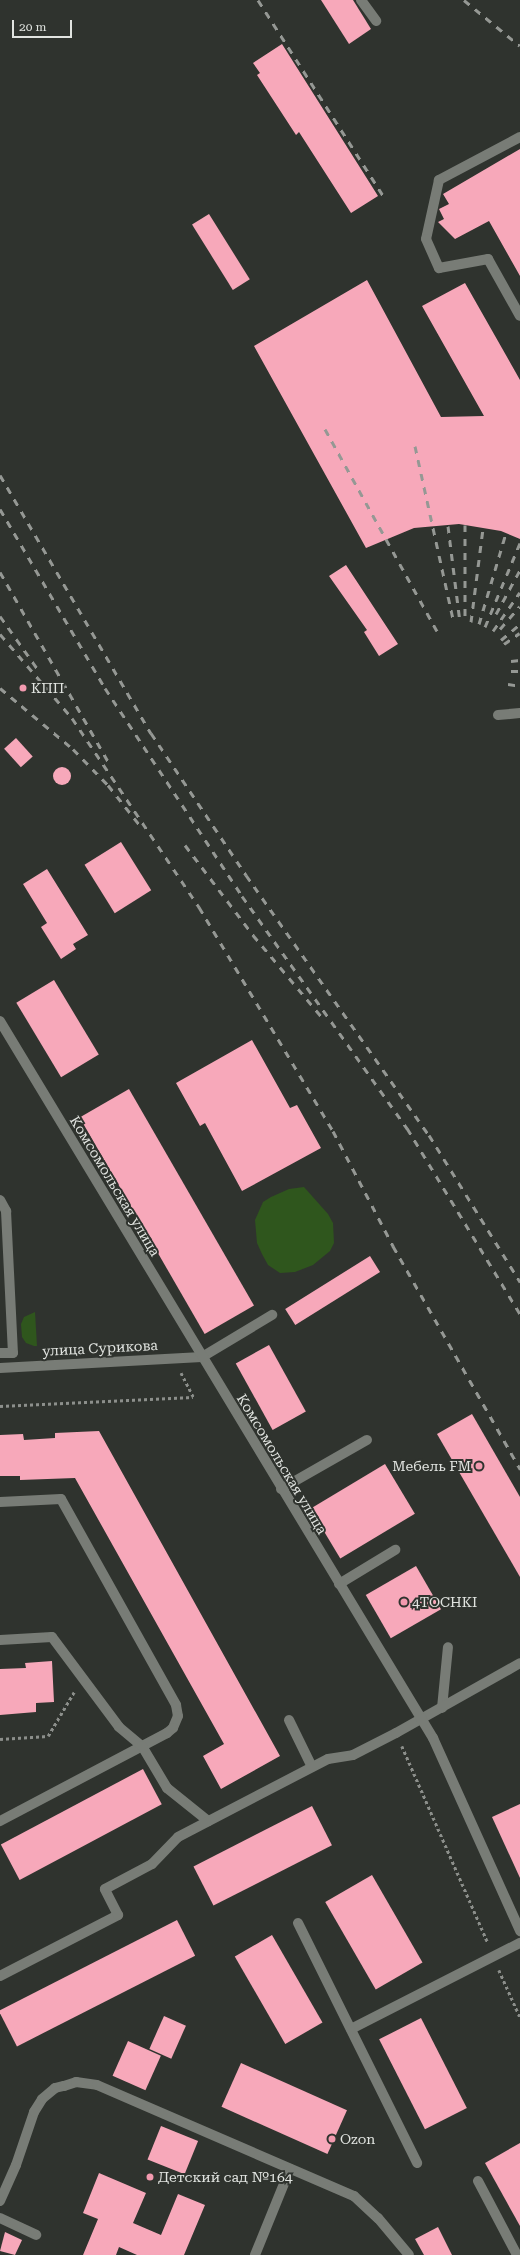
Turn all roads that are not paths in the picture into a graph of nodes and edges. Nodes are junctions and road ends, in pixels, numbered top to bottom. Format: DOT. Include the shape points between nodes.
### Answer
graph roads {
  1 [pos="361,0"];
  2 [pos="376,21"];
  3 [pos="520,137"];
  4 [pos="520,316"];
  5 [pos="520,713"];
  6 [pos="498,715"];
  7 [pos="0,1021"];
  8 [pos="0,1200"];
  9 [pos="272,1315"];
  10 [pos="0,1353"];
  11 [pos="202,1357"];
  12 [pos="0,1368"];
  13 [pos="367,1440"];
  14 [pos="281,1489"];
  15 [pos="0,1502"];
  16 [pos="395,1550"];
  17 [pos="339,1584"];
  18 [pos="0,1640"];
  19 [pos="448,1647"];
  20 [pos="520,1663"];
  21 [pos="442,1708"];
  22 [pos="289,1720"];
  23 [pos="422,1720"];
  24 [pos="142,1746"];
  25 [pos="312,1767"];
  26 [pos="0,1821"];
  27 [pos="208,1821"];
  28 [pos="298,1923"];
  29 [pos="520,1931"];
  30 [pos="520,1943"];
  31 [pos="0,1976"];
  32 [pos="351,2028"];
  33 [pos="417,2163"];
  34 [pos="290,2169"];
  35 [pos="478,2181"];
  36 [pos="0,2201"];
  37 [pos="0,2218"];
  38 [pos="36,2235"];
  39 [pos="255,2255"];
  40 [pos="409,2255"];
  41 [pos="517,2255"];
  1 -- 2 [label="main road"];
  3 -- 4 [label="main road" via="439,180 426,239 439,268 488,259"];
  5 -- 6 [label="main road"];
  7 -- 11 [label="main road, Комсомольская улица"];
  8 -- 10 [label="main road" via="6,1211 13,1353"];
  9 -- 11 [label="main road"];
  11 -- 12 [label="main road, улица Сурикова"];
  11 -- 14 [label="main road, Комсомольская улица"];
  13 -- 14 [label="main road"];
  14 -- 17 [label="main road, Комсомольская улица"];
  15 -- 24 [label="main road" via="61,1499 177,1710 173,1728"];
  16 -- 17 [label="main road"];
  17 -- 23 [label="main road, Комсомольская улица"];
  18 -- 24 [label="main road" via="52,1637 119,1727"];
  19 -- 21 [label="main road"];
  20 -- 21 [label="main road"];
  21 -- 23 [label="main road"];
  22 -- 25 [label="main road"];
  23 -- 25 [label="main road" via="353,1755 328,1759"];
  23 -- 29 [label="main road, Комсомольская улица" via="433,1738"];
  24 -- 26 [label="main road"];
  24 -- 27 [label="main road" via="167,1788"];
  25 -- 27 [label="main road"];
  27 -- 31 [label="main road" via="178,1837 152,1864 105,1889 118,1915"];
  28 -- 32 [label="main road"];
  30 -- 32 [label="main road"];
  32 -- 33 [label="main road"];
  34 -- 36 [label="main road" via="97,2085 76,2082 55,2088 34,2112 16,2165"];
  34 -- 39 [label="main road"];
  34 -- 40 [label="main road" via="354,2196 378,2218"];
  35 -- 41 [label="main road"];
  37 -- 38 [label="main road"];
}
